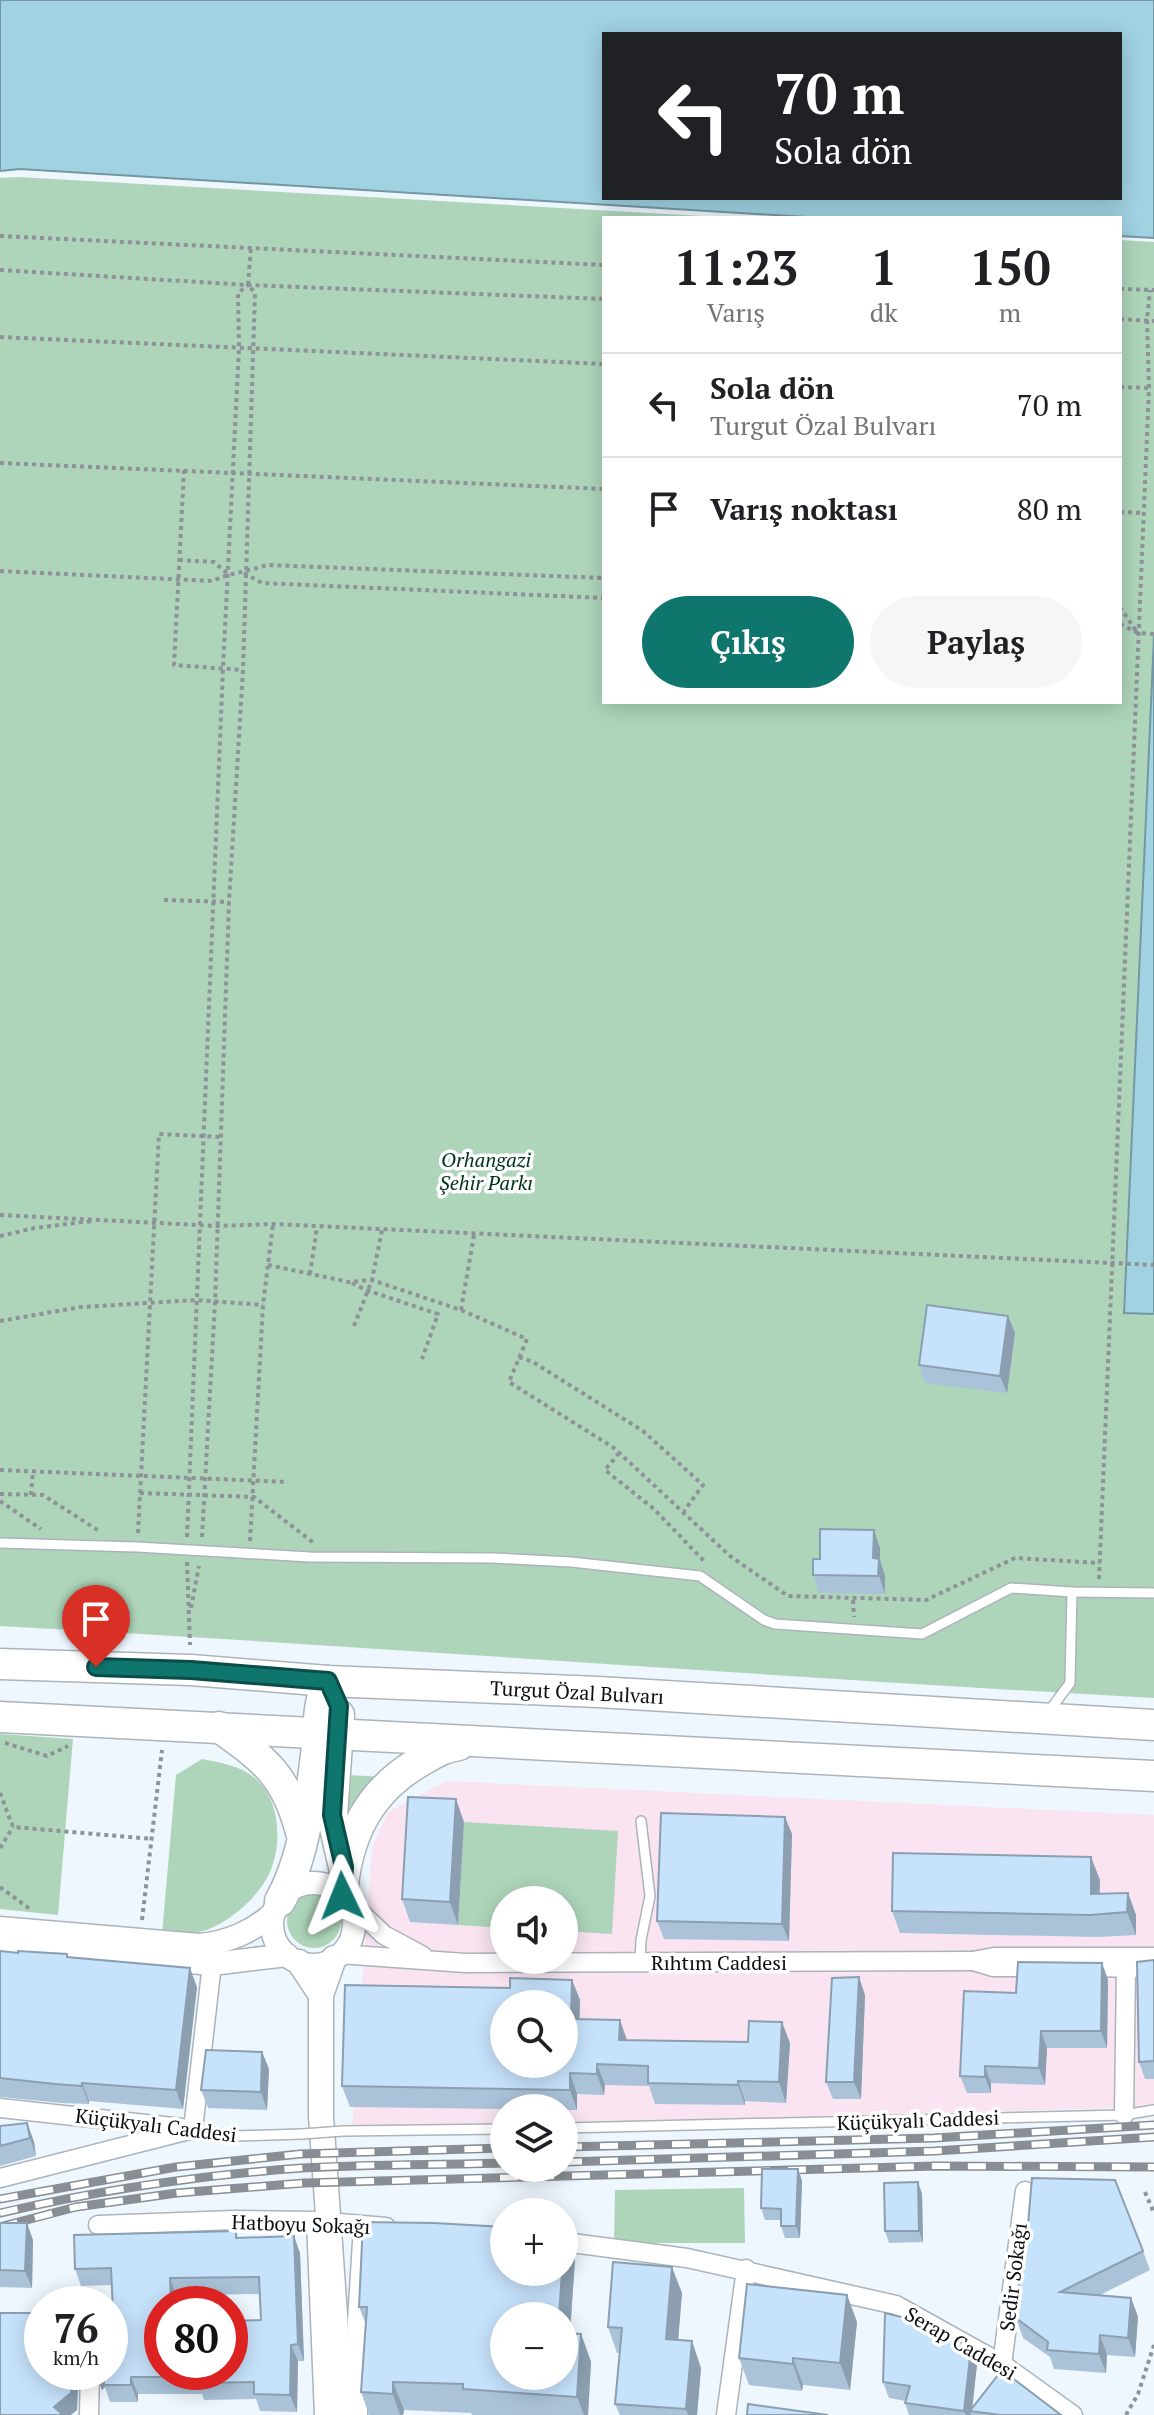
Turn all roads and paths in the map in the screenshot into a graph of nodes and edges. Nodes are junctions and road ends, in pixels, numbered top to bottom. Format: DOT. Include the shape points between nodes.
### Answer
graph roads {
  1 [pos="0,236"];
  2 [pos="251,248"];
  3 [pos="602,265"];
  4 [pos="0,270"];
  5 [pos="248,285"];
  6 [pos="1122,289"];
  7 [pos="1152,290"];
  8 [pos="602,299"];
  9 [pos="1122,319"];
  10 [pos="1147,320"];
  11 [pos="1154,321"];
  12 [pos="0,337"];
  13 [pos="239,348"];
  14 [pos="255,349"];
  15 [pos="602,364"];
  16 [pos="1122,387"];
  17 [pos="1149,388"];
  18 [pos="0,463"];
  19 [pos="184,470"];
  20 [pos="233,472"];
  21 [pos="249,473"];
  22 [pos="602,489"];
  23 [pos="1122,512"];
  24 [pos="1143,513"];
  25 [pos="178,560"];
  26 [pos="0,571"];
  27 [pos="244,573"];
  28 [pos="228,574"];
  29 [pos="602,578"];
  30 [pos="177,579"];
  31 [pos="602,598"];
  32 [pos="1122,610"];
  33 [pos="1122,625"];
  34 [pos="1138,633"];
  35 [pos="1154,634"];
  36 [pos="223,668"];
  37 [pos="243,670"];
  38 [pos="164,900"];
  39 [pos="214,902"];
  40 [pos="229,902"];
  41 [pos="203,1136"];
  42 [pos="221,1137"];
  43 [pos="0,1215"];
  44 [pos="103,1219"];
  45 [pos="154,1222"];
  46 [pos="199,1224"];
  47 [pos="273,1224"];
  48 [pos="217,1226"];
  49 [pos="317,1227"];
  50 [pos="382,1230"];
  51 [pos="474,1235"];
  52 [pos="0,1236"];
  53 [pos="1113,1264"];
  54 [pos="268,1265"];
  55 [pos="1154,1265"];
  56 [pos="310,1274"];
  57 [pos="372,1280"];
  58 [pos="349,1282"];
  59 [pos="366,1290"];
  60 [pos="197,1300"];
  61 [pos="215,1302"];
  62 [pos="149,1303"];
  63 [pos="263,1305"];
  64 [pos="461,1310"];
  65 [pos="0,1321"];
  66 [pos="354,1326"];
  67 [pos="519,1357"];
  68 [pos="422,1359"];
  69 [pos="619,1453"];
  70 [pos="0,1470"];
  71 [pos="33,1471"];
  72 [pos="141,1476"];
  73 [pos="189,1478"];
  74 [pos="206,1479"];
  75 [pos="255,1481"];
  76 [pos="288,1482"];
  77 [pos="140,1493"];
  78 [pos="0,1494"];
  79 [pos="188,1494"];
  80 [pos="31,1495"];
  81 [pos="205,1495"];
  82 [pos="254,1497"];
  83 [pos="0,1501"];
  84 [pos="683,1512"];
  85 [pos="31,1533"];
  86 [pos="108,1537"];
  87 [pos="0,1543"];
  88 [pos="263,1544"];
  89 [pos="304,1545"];
  90 [pos="137,1547"];
  91 [pos="186,1550"];
  92 [pos="202,1550"];
  93 [pos="706,1563"];
  94 [pos="1100,1563"];
  95 [pos="1072,1592"];
  96 [pos="1099,1592"];
  97 [pos="1154,1593"];
  98 [pos="853,1600"];
  99 [pos="189,1616"];
  100 [pos="866,1619"];
  101 [pos="0,1664"];
  102 [pos="191,1670"];
  103 [pos="328,1681"];
  104 [pos="0,1717"];
  105 [pos="1044,1718"];
  106 [pos="1154,1725"];
  107 [pos="219,1727"];
  108 [pos="328,1734"];
  109 [pos="0,1741"];
  110 [pos="488,1742"];
  111 [pos="163,1743"];
  112 [pos="36,1755"];
  113 [pos="1154,1776"];
  114 [pos="0,1793"];
  115 [pos="641,1821"];
  116 [pos="13,1827"];
  117 [pos="302,1837"];
  118 [pos="153,1839"];
  119 [pos="0,1848"];
  120 [pos="344,1888"];
  121 [pos="278,1906"];
  122 [pos="0,1928"];
  123 [pos="140,1940"];
  124 [pos="0,1945"];
  125 [pos="337,1956"];
  126 [pos="1154,1957"];
  127 [pos="293,1959"];
  128 [pos="973,1961"];
  129 [pos="640,1962"];
  130 [pos="465,1963"];
  131 [pos="212,1964"];
  132 [pos="1126,1967"];
  133 [pos="1154,1968"];
  134 [pos="321,1995"];
  135 [pos="0,2108"];
  136 [pos="1154,2110"];
  137 [pos="1124,2115"];
  138 [pos="578,2128"];
  139 [pos="193,2129"];
  140 [pos="490,2129"];
  141 [pos="0,2178"];
  142 [pos="1025,2191"];
  143 [pos="1145,2192"];
  144 [pos="1154,2213"];
  145 [pos="325,2219"];
  146 [pos="98,2225"];
  147 [pos="363,2226"];
  148 [pos="406,2228"];
  149 [pos="578,2244"];
  150 [pos="746,2269"];
  151 [pos="1154,2345"];
  152 [pos="1002,2364"];
  153 [pos="90,2390"];
  154 [pos="89,2415"];
  155 [pos="324,2415"];
  156 [pos="342,2415"];
  157 [pos="358,2415"];
  158 [pos="726,2415"];
  159 [pos="1073,2415"];
  160 [pos="1126,2415"];
  1 -- 2 [label="path"];
  2 -- 3 [label="path"];
  2 -- 5 [label="path"];
  4 -- 5 [label="path"];
  5 -- 8 [label="path"];
  5 -- 13 [label="path" via="238,293"];
  5 -- 14 [label="path" via="255,293"];
  6 -- 7 [label="path"];
  7 -- 10 [label="path"];
  9 -- 10 [label="path"];
  10 -- 11 [label="path"];
  10 -- 17 [label="path"];
  12 -- 13 [label="path"];
  13 -- 14 [label="path"];
  13 -- 20 [label="path"];
  14 -- 15 [label="path"];
  14 -- 21 [label="path"];
  16 -- 17 [label="path"];
  17 -- 24 [label="path"];
  18 -- 19 [label="path"];
  19 -- 20 [label="path"];
  19 -- 25 [label="path"];
  20 -- 21 [label="path"];
  20 -- 28 [label="path"];
  21 -- 22 [label="path"];
  21 -- 27 [label="path"];
  23 -- 24 [label="path"];
  24 -- 34 [label="path"];
  25 -- 28 [label="path" via="214,562"];
  25 -- 30 [label="path"];
  26 -- 30 [label="path"];
  27 -- 28 [label="path"];
  27 -- 29 [label="path" via="267,565"];
  27 -- 31 [label="path" via="262,583"];
  27 -- 37 [label="path"];
  28 -- 30 [label="path" via="212,581"];
  28 -- 36 [label="path"];
  30 -- 36 [label="path" via="174,665"];
  32 -- 34 [label="path"];
  33 -- 34 [label="path"];
  34 -- 35 [label="path"];
  34 -- 53 [label="path"];
  36 -- 37 [label="path"];
  36 -- 39 [label="path"];
  37 -- 40 [label="path"];
  38 -- 39 [label="path"];
  39 -- 40 [label="path"];
  39 -- 41 [label="path"];
  40 -- 42 [label="path"];
  41 -- 42 [label="path"];
  41 -- 45 [label="path" via="159,1134"];
  41 -- 46 [label="path"];
  42 -- 48 [label="path"];
  43 -- 44 [label="path"];
  44 -- 45 [label="path"];
  44 -- 52 [label="path"];
  45 -- 46 [label="path"];
  45 -- 62 [label="path"];
  46 -- 48 [label="path"];
  46 -- 60 [label="path"];
  47 -- 48 [label="path"];
  47 -- 49 [label="path"];
  47 -- 54 [label="path"];
  48 -- 61 [label="path"];
  49 -- 50 [label="path"];
  49 -- 56 [label="path"];
  50 -- 51 [label="path"];
  50 -- 57 [label="path"];
  51 -- 53 [label="path"];
  51 -- 64 [label="path"];
  53 -- 55 [label="path"];
  53 -- 94 [label="path"];
  54 -- 56 [label="path"];
  54 -- 63 [label="path"];
  56 -- 58 [label="path"];
  57 -- 58 [label="path"];
  57 -- 59 [label="path"];
  57 -- 64 [label="path"];
  58 -- 59 [label="path"];
  59 -- 66 [label="path"];
  59 -- 68 [label="path" via="438,1314"];
  60 -- 61 [label="path"];
  60 -- 62 [label="path"];
  60 -- 73 [label="path"];
  61 -- 63 [label="path"];
  61 -- 74 [label="path"];
  62 -- 65 [label="path" via="81,1307"];
  62 -- 72 [label="path"];
  63 -- 75 [label="path"];
  64 -- 67 [label="path" via="527,1339"];
  67 -- 69 [label="path" via="509,1382"];
  67 -- 84 [label="path" via="643,1431 703,1485"];
  69 -- 84 [label="path"];
  69 -- 93 [label="path" via="605,1470 654,1509"];
  70 -- 71 [label="path"];
  71 -- 72 [label="path"];
  71 -- 80 [label="path"];
  72 -- 73 [label="path"];
  72 -- 77 [label="path"];
  73 -- 74 [label="path"];
  73 -- 79 [label="path"];
  74 -- 75 [label="path"];
  74 -- 81 [label="path"];
  75 -- 76 [label="path"];
  75 -- 82 [label="path"];
  77 -- 79 [label="path"];
  77 -- 90 [label="path"];
  78 -- 80 [label="path"];
  79 -- 81 [label="path"];
  79 -- 91 [label="path"];
  80 -- 86 [label="path" via="43,1495"];
  81 -- 82 [label="path"];
  81 -- 92 [label="path"];
  82 -- 88 [label="path" via="250,1544"];
  82 -- 89 [label="path" via="318,1546"];
  83 -- 85 [label="path" via="47,1533"];
  84 -- 98 [label="path" via="730,1556 788,1596"];
  87 -- 90 [label="lane"];
  90 -- 91 [label="lane"];
  91 -- 92 [label="lane"];
  91 -- 99 [label="path"];
  92 -- 95 [label="lane" via="571,1562 700,1576 775,1624 922,1634 1011,1588"];
  92 -- 99 [label="path"];
  94 -- 96 [label="path"];
  94 -- 98 [label="path" via="1015,1558 926,1600"];
  95 -- 96 [label="lane"];
  95 -- 105 [label="lane" via="1070,1683"];
  96 -- 97 [label="lane"];
  98 -- 100 [label="path" via="854,1618"];
  99 -- 102 [label="path"];
  101 -- 102 [label="highway, Turgut Özal Bulvarı"];
  102 -- 103 [label="highway, Turgut Özal Bulvarı"];
  103 -- 105 [label="highway, Turgut Özal Bulvarı"];
  103 -- 108 [label="highway" via="339,1706"];
  104 -- 107 [label="highway"];
  105 -- 106 [label="highway, Turgut Özal Bulvarı"];
  107 -- 108 [label="highway"];
  107 -- 117 [label="highway" via="285,1786"];
  108 -- 110 [label="highway"];
  108 -- 117 [label="highway"];
  108 -- 120 [label="highway" via="332,1815"];
  109 -- 112 [label="path"];
  110 -- 113 [label="highway"];
  110 -- 120 [label="highway" via="443,1747 377,1793 357,1831"];
  111 -- 118 [label="path"];
  114 -- 116 [label="path"];
  115 -- 129 [label="lane" via="650,1896"];
  116 -- 118 [label="path"];
  116 -- 119 [label="path"];
  117 -- 121 [label="highway" via="294,1876"];
  118 -- 123 [label="path"];
  120 -- 121 [label="street" via="315,1883 291,1889"];
  120 -- 125 [label="street" via="353,1932"];
  120 -- 130 [label="street, Rıhtım Caddesi" via="371,1924 404,1948"];
  121 -- 123 [label="street" via="246,1932 212,1944"];
  121 -- 127 [label="street" via="273,1932"];
  122 -- 123 [label="street"];
  124 -- 131 [label="street"];
  125 -- 127 [label="street" via="314,1965"];
  125 -- 130 [label="street, Rıhtım Caddesi"];
  125 -- 134 [label="main road"];
  126 -- 128 [label="street, Rıhtım Caddesi"];
  127 -- 131 [label="street"];
  127 -- 134 [label="main road"];
  128 -- 129 [label="street, Rıhtım Caddesi"];
  128 -- 132 [label="street, Rıhtım Caddesi" via="993,1967"];
  129 -- 130 [label="street, Rıhtım Caddesi"];
  131 -- 139 [label="street"];
  132 -- 133 [label="street, Rıhtım Caddesi"];
  132 -- 137 [label="street"];
  134 -- 145 [label="main road"];
  135 -- 139 [label="street, Küçükyalı Caddesi"];
  136 -- 137 [label="lane, Küçükyalı Caddesi"];
  137 -- 138 [label="lane, Küçükyalı Caddesi"];
  139 -- 140 [label="lane, Küçükyalı Caddesi, bridge" via="235,2136"];
  139 -- 141 [label="street"];
  142 -- 152 [label="street, Sedir Sokağı"];
  143 -- 144 [label="path"];
  145 -- 146 [label="street, Hatboyu Sokağı"];
  145 -- 147 [label="street, Hatboyu Sokağı"];
  145 -- 155 [label="street"];
  145 -- 156 [label="main road"];
  147 -- 148 [label="street, Hatboyu Sokağı"];
  147 -- 157 [label="street"];
  149 -- 150 [label="street"];
  150 -- 152 [label="street, Serap Caddesi" via="896,2305"];
  150 -- 158 [label="street"];
  151 -- 160 [label="path"];
  152 -- 159 [label="street, Serap Caddesi"];
  153 -- 154 [label="street"];
}
